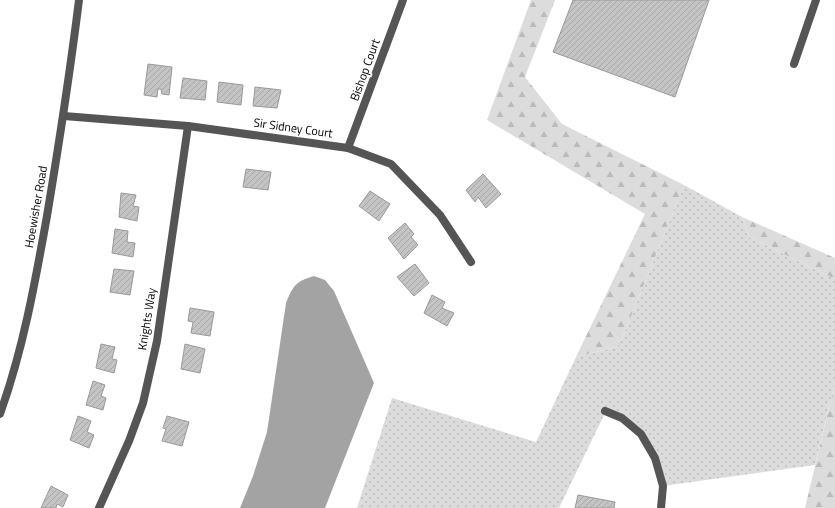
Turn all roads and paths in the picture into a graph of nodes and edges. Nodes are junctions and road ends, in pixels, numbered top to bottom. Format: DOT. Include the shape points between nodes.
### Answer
graph roads {
  1 [pos="79,0"];
  2 [pos="403,0"];
  3 [pos="816,0"];
  4 [pos="794,64"];
  5 [pos="64,116"];
  6 [pos="188,126"];
  7 [pos="348,148"];
  8 [pos="471,262"];
  9 [pos="605,411"];
  10 [pos="0,414"];
  11 [pos="99,508"];
  12 [pos="661,508"];
  1 -- 5 [label="street, Hoewisher Road"];
  2 -- 7 [label="street, Bishop Court"];
  3 -- 4 [label="street"];
  5 -- 6 [label="street, Sir Sidney Court"];
  5 -- 10 [label="street, Hoewisher Road" via="34,288 10,387"];
  6 -- 7 [label="street, Sir Sidney Court"];
  6 -- 11 [label="street, Knights Way" via="152,364 132,435"];
  7 -- 8 [label="street, Sir Sidney Court" via="391,164 440,215"];
  9 -- 12 [label="street" via="622,418 641,434 655,458 663,486"];
}
